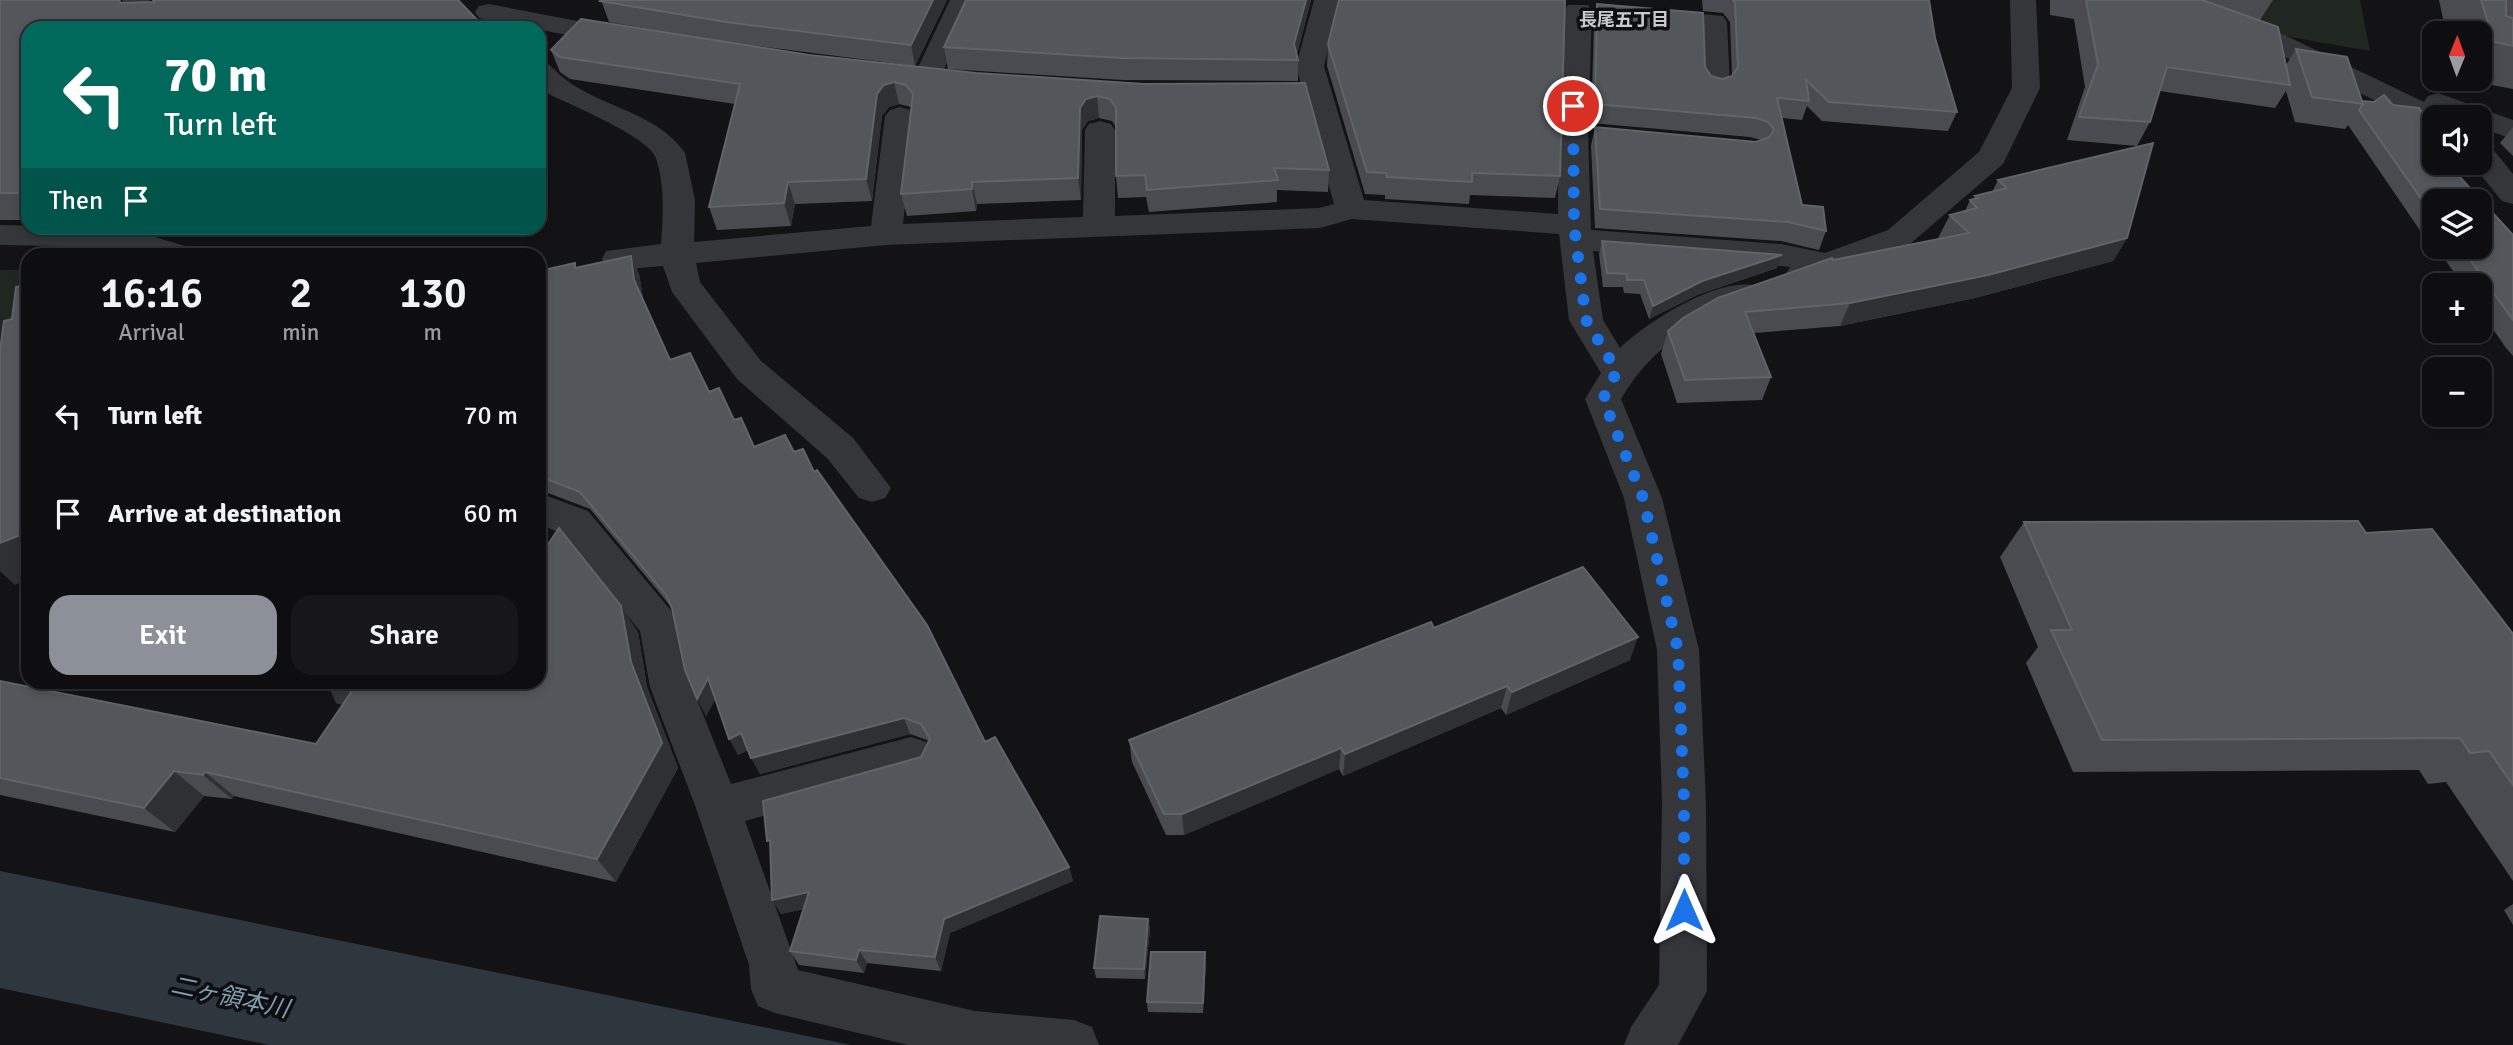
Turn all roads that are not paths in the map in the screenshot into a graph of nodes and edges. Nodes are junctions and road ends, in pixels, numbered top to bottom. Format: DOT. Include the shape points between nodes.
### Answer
graph roads {
  1 [pos="135,0"];
  2 [pos="963,0"];
  3 [pos="1327,0"];
  4 [pos="2023,0"];
  5 [pos="2160,0"];
  6 [pos="1675,10"];
  7 [pos="490,13"];
  8 [pos="150,21"];
  9 [pos="532,21"];
  10 [pos="546,24"];
  11 [pos="649,43"];
  12 [pos="546,76"];
  13 [pos="957,81"];
  14 [pos="1716,86"];
  15 [pos="1319,93"];
  16 [pos="1226,94"];
  17 [pos="2437,104"];
  18 [pos="900,117"];
  19 [pos="2513,130"];
  20 [pos="1100,131"];
  21 [pos="2492,169"];
  22 [pos="2513,194"];
  23 [pos="1351,209"];
  24 [pos="1099,226"];
  25 [pos="1575,232"];
  26 [pos="21,234"];
  27 [pos="0,235"];
  28 [pos="129,235"];
  29 [pos="886,235"];
  30 [pos="161,248"];
  31 [pos="677,253"];
  32 [pos="618,259"];
  33 [pos="1829,265"];
  34 [pos="1617,371"];
  35 [pos="872,488"];
  36 [pos="555,528"];
  37 [pos="911,756"];
  38 [pos="718,808"];
  39 [pos="973,1040"];
  40 [pos="1074,1045"];
  41 [pos="1649,1045"];
  1 -- 8 [label="street"];
  2 -- 13 [label="street" via="913,76"];
  3 -- 15 [label="street" via="1310,66"];
  4 -- 33 [label="street" via="2025,88 1992,157 1899,237"];
  5 -- 17 [label="street"];
  6 -- 14 [label="street" via="1713,22"];
  6 -- 25 [label="street" via="1589,11 1586,134"];
  7 -- 9 [label="street"];
  10 -- 11 [label="street"];
  12 -- 31 [label="street" via="555,86 652,135 670,153 679,200"];
  15 -- 16 [label="street"];
  15 -- 23 [label="street"];
  17 -- 19 [label="street"];
  18 -- 29 [label="street"];
  20 -- 24 [label="street"];
  21 -- 22 [label="street"];
  23 -- 24 [label="street" via="1320,218"];
  23 -- 25 [label="street"];
  24 -- 29 [label="street"];
  25 -- 33 [label="street" via="1781,255"];
  25 -- 34 [label="street" via="1586,320"];
  26 -- 27 [label="street"];
  28 -- 30 [label="street"];
  29 -- 31 [label="street"];
  31 -- 32 [label="street"];
  31 -- 35 [label="street" via="684,284 749,370 840,448"];
  33 -- 34 [label="street" via="1695,311 1648,338"];
  34 -- 41 [label="street" via="1603,399 1643,498 1678,664 1684,802 1683,991"];
  36 -- 38 [label="street" via="659,625 671,687"];
  37 -- 38 [label="street"];
  38 -- 39 [label="street" via="773,965 775,989"];
  39 -- 40 [label="street"];
}
